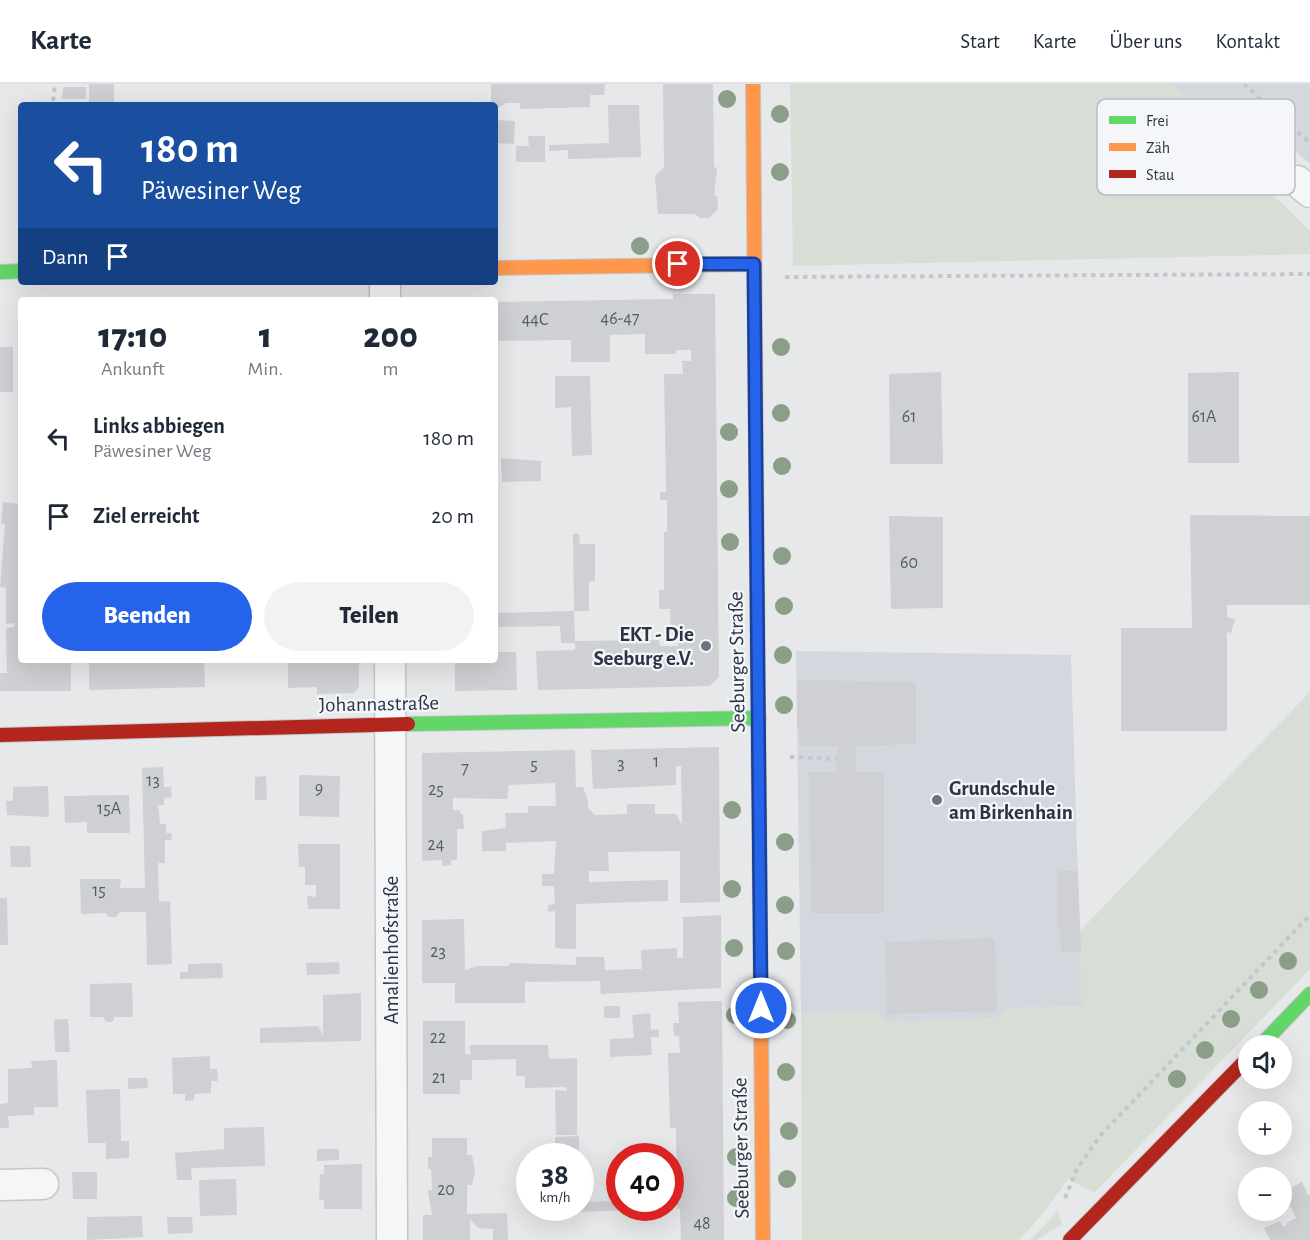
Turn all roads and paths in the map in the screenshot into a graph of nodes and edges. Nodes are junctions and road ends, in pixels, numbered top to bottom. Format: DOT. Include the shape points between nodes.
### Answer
graph roads {
  1 [pos="55,84"];
  2 [pos="753,84"];
  3 [pos="1244,84"];
  4 [pos="1261,99"];
  5 [pos="53,101"];
  6 [pos="1295,130"];
  7 [pos="1310,143"];
  8 [pos="754,264"];
  9 [pos="498,268"];
  10 [pos="18,271"];
  11 [pos="0,272"];
  12 [pos="1310,274"];
  13 [pos="785,277"];
  14 [pos="390,663"];
  15 [pos="759,718"];
  16 [pos="390,724"];
  17 [pos="0,735"];
  18 [pos="790,757"];
  19 [pos="837,759"];
  20 [pos="1310,915"];
  21 [pos="1310,994"];
  22 [pos="1271,1035"];
  23 [pos="1238,1068"];
  24 [pos="43,1184"];
  25 [pos="0,1185"];
  26 [pos="1065,1198"];
  27 [pos="392,1240"];
  28 [pos="763,1240"];
  29 [pos="1070,1240"];
  1 -- 5 [label="path"];
  2 -- 8 [label="street, Seeburger Straße"];
  3 -- 4 [label="path"];
  6 -- 7 [label="path"];
  8 -- 9 [label="street"];
  8 -- 15 [label="street, Seeburger Straße"];
  10 -- 11 [label="street"];
  12 -- 13 [label="path"];
  14 -- 16 [label="street, Amalienhofstraße"];
  15 -- 16 [label="street, Johannastraße"];
  15 -- 28 [label="street, Seeburger Straße"];
  16 -- 17 [label="street, Johannastraße"];
  16 -- 27 [label="street, Amalienhofstraße"];
  18 -- 19 [label="path"];
  20 -- 26 [label="path" via="1101,1136 1077,1169"];
  21 -- 22 [label="street"];
  23 -- 29 [label="street"];
  24 -- 25 [label="street"];
}
